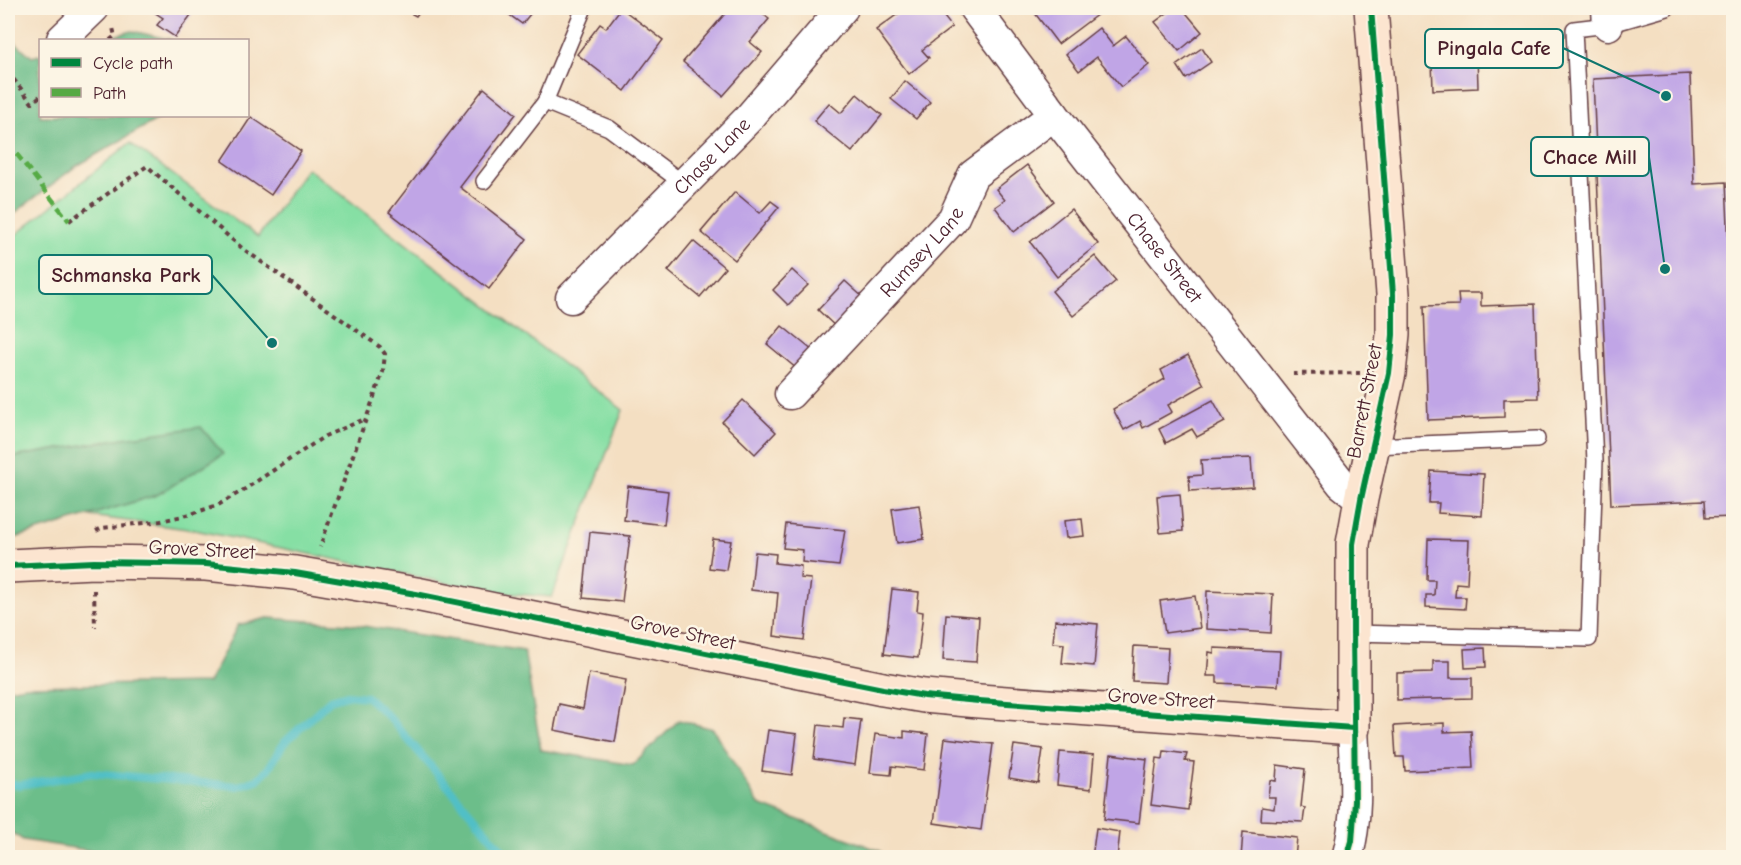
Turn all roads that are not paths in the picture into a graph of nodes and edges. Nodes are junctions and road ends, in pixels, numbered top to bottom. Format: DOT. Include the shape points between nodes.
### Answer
graph roads {
  1 [pos="94,8"];
  2 [pos="584,8"];
  3 [pos="843,8"];
  4 [pos="974,8"];
  5 [pos="1371,8"];
  6 [pos="1667,8"];
  7 [pos="1608,16"];
  8 [pos="62,39"];
  9 [pos="545,102"];
  10 [pos="1054,115"];
  11 [pos="484,181"];
  12 [pos="684,184"];
  13 [pos="571,298"];
  14 [pos="790,394"];
  15 [pos="1537,439"];
  16 [pos="1373,446"];
  17 [pos="1361,500"];
  18 [pos="8,566"];
  19 [pos="1353,633"];
  20 [pos="1353,728"];
  21 [pos="1347,858"];
  1 -- 8 [label="street"];
  2 -- 9 [label="lane"];
  3 -- 12 [label="street, Chase Lane" via="748,119"];
  4 -- 10 [label="street, Chase Street"];
  5 -- 16 [label="street, Barrett Street" via="1393,294 1389,373"];
  6 -- 7 [label="lane"];
  7 -- 19 [label="lane" via="1574,29 1595,461 1589,639"];
  9 -- 11 [label="lane"];
  9 -- 12 [label="lane" via="609,128"];
  10 -- 14 [label="street, Rumsey Lane" via="973,175 953,219"];
  10 -- 17 [label="street, Chase Street" via="1342,483"];
  12 -- 13 [label="street, Chase Lane"];
  15 -- 16 [label="lane"];
  16 -- 17 [label="street, Barrett Street"];
  17 -- 19 [label="street, Barrett Street" via="1353,544"];
  18 -- 20 [label="street, Grove Street" via="93,562 255,568 416,594 924,696"];
  19 -- 20 [label="street, Barrett Street"];
  20 -- 21 [label="street" via="1355,801"];
}
